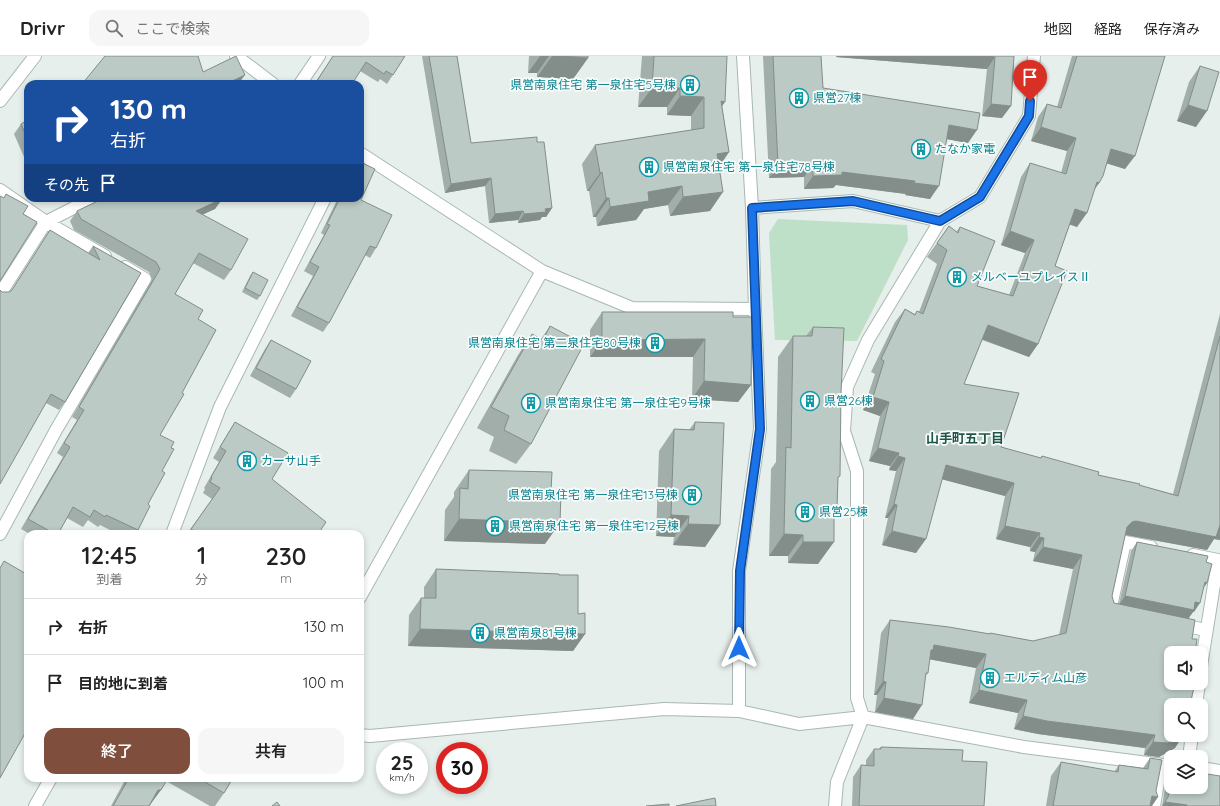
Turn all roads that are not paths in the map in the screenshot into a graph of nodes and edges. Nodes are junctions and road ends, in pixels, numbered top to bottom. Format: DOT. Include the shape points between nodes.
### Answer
graph roads {
  1 [pos="35,56"];
  2 [pos="236,56"];
  3 [pos="319,56"];
  4 [pos="744,56"];
  5 [pos="1034,56"];
  6 [pos="267,80"];
  7 [pos="303,80"];
  8 [pos="0,101"];
  9 [pos="364,156"];
  10 [pos="0,190"];
  11 [pos="86,202"];
  12 [pos="323,202"];
  13 [pos="752,208"];
  14 [pos="940,221"];
  15 [pos="46,222"];
  16 [pos="542,271"];
  17 [pos="0,294"];
  18 [pos="755,309"];
  19 [pos="174,530"];
  20 [pos="0,534"];
  21 [pos="1164,550"];
  22 [pos="1179,553"];
  23 [pos="364,590"];
  24 [pos="1125,614"];
  25 [pos="1162,621"];
  26 [pos="1206,630"];
  27 [pos="1204,646"];
  28 [pos="739,710"];
  29 [pos="863,717"];
  30 [pos="364,735"];
  31 [pos="1164,765"];
  32 [pos="1208,769"];
  33 [pos="1220,771"];
  34 [pos="1164,772"];
  35 [pos="49,782"];
  36 [pos="35,806"];
  37 [pos="835,806"];
  38 [pos="1154,806"];
  1 -- 8 [label="street"];
  2 -- 6 [label="street"];
  3 -- 7 [label="street"];
  4 -- 13 [label="street"];
  5 -- 14 [label="street" via="1029,116 980,197"];
  9 -- 16 [label="street"];
  10 -- 15 [label="street"];
  11 -- 15 [label="street"];
  12 -- 19 [label="street" via="220,407"];
  13 -- 14 [label="street" via="853,201"];
  13 -- 18 [label="street"];
  14 -- 29 [label="street" via="868,340 847,387 844,431 857,471 857,698"];
  15 -- 17 [label="street"];
  15 -- 20 [label="street" via="145,279 56,430"];
  16 -- 18 [label="street" via="632,308"];
  16 -- 23 [label="street"];
  18 -- 28 [label="street" via="760,429 740,571"];
  21 -- 24 [label="street" via="1125,542 1110,611"];
  22 -- 26 [label="street" via="1218,560"];
  25 -- 26 [label="street"];
  26 -- 27 [label="street"];
  28 -- 29 [label="street" via="798,724"];
  28 -- 30 [label="street" via="664,709"];
  29 -- 31 [label="street" via="1024,747"];
  29 -- 37 [label="street" via="837,782"];
  32 -- 33 [label="street"];
  34 -- 38 [label="street"];
  35 -- 36 [label="street"];
}
